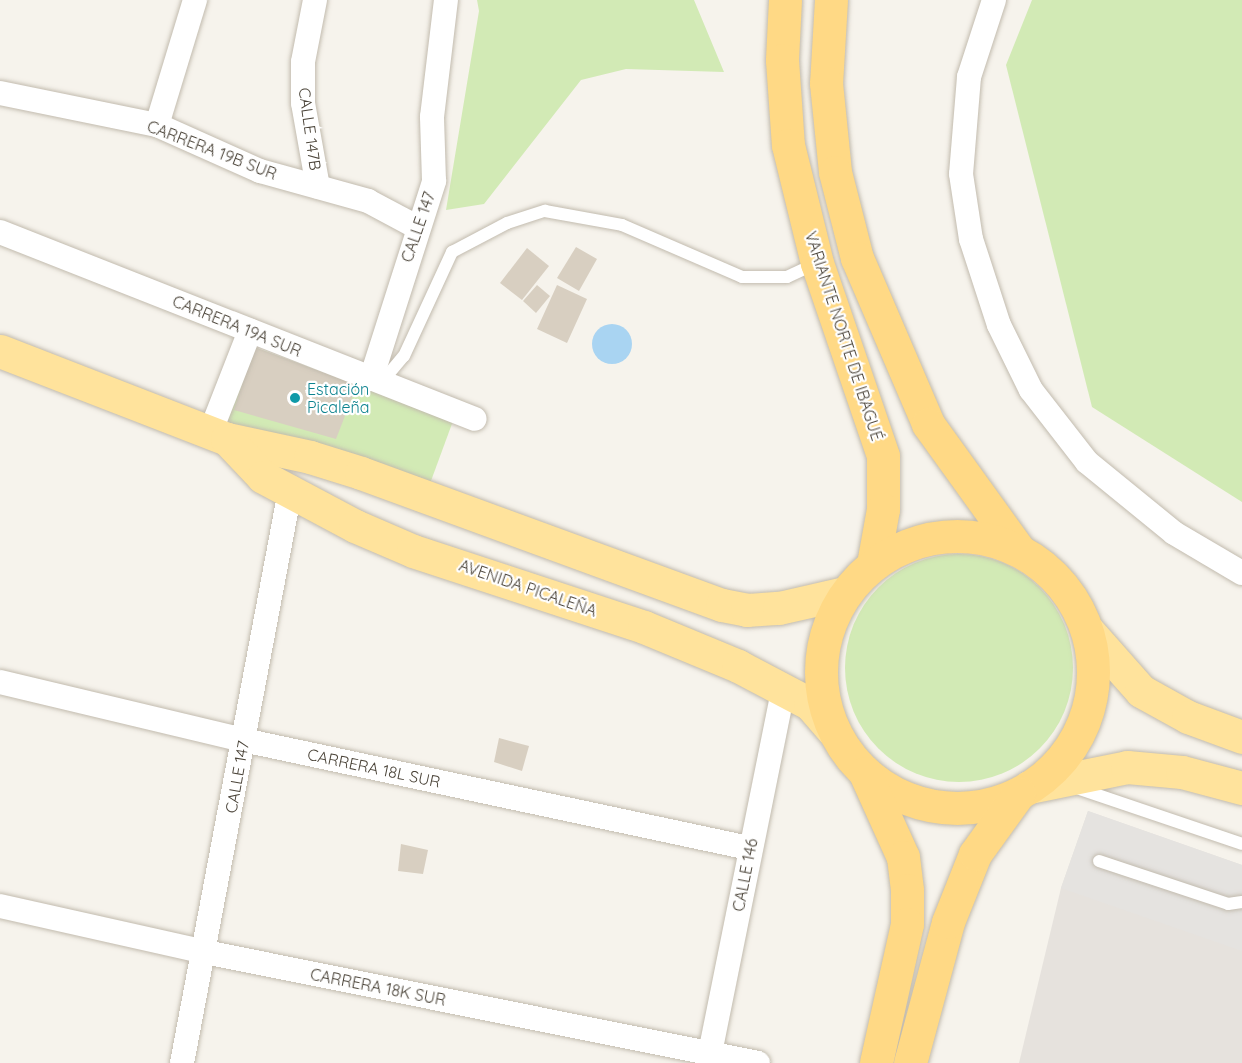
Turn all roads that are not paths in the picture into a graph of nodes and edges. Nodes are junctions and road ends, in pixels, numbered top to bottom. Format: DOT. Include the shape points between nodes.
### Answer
graph roads {
  1 [pos="195,0"];
  2 [pos="315,0"];
  3 [pos="446,0"];
  4 [pos="785,0"];
  5 [pos="831,0"];
  6 [pos="994,0"];
  7 [pos="1,95"];
  8 [pos="157,125"];
  9 [pos="318,188"];
  10 [pos="417,227"];
  11 [pos="0,232"];
  12 [pos="817,263"];
  13 [pos="250,331"];
  14 [pos="0,351"];
  15 [pos="376,381"];
  16 [pos="475,419"];
  17 [pos="218,436"];
  18 [pos="290,491"];
  19 [pos="1018,549"];
  20 [pos="873,564"];
  21 [pos="1242,573"];
  22 [pos="845,593"];
  23 [pos="1088,631"];
  24 [pos="0,682"];
  25 [pos="784,687"];
  26 [pos="833,730"];
  27 [pos="1242,737"];
  28 [pos="243,740"];
  29 [pos="865,773"];
  30 [pos="1061,783"];
  31 [pos="1242,788"];
  32 [pos="1024,790"];
  33 [pos="1242,844"];
  34 [pos="749,848"];
  35 [pos="1099,861"];
  36 [pos="1242,902"];
  37 [pos="0,906"];
  38 [pos="205,952"];
  39 [pos="709,1058"];
  40 [pos="182,1063"];
  41 [pos="758,1063"];
  42 [pos="876,1063"];
  43 [pos="910,1063"];
  1 -- 8 [label="street"];
  2 -- 9 [label="street, CALLE 147B" via="303,62 303,103"];
  3 -- 10 [label="street, CALLE 147" via="432,117 434,181"];
  4 -- 12 [label="highway, VARIANTE NORTE DE IBAGUÉ" via="782,60 788,145"];
  5 -- 19 [label="highway" via="826,82 835,172 857,258 928,424"];
  6 -- 21 [label="street" via="969,77 961,174 971,239 999,325 1030,390 1087,462 1174,533"];
  7 -- 8 [label="street, CARRERA 19B SUR"];
  8 -- 9 [label="street, CARRERA 19B SUR" via="260,171"];
  9 -- 10 [label="street, CARRERA 19B SUR" via="368,201"];
  10 -- 15 [label="street, CALLE 147"];
  11 -- 13 [label="street, CARRERA 19A SUR"];
  12 -- 15 [label="lane" via="787,277 742,277 622,225 545,212 507,224 452,252 405,356"];
  12 -- 20 [label="highway, VARIANTE NORTE DE IBAGUÉ" via="883,456 884,509"];
  13 -- 15 [label="street, CARRERA 19A SUR"];
  13 -- 17 [label="street"];
  14 -- 17 [label="main road, AVENIDA PICALEÑA"];
  15 -- 16 [label="street, CARRERA 19A SUR"];
  17 -- 18 [label="main road, AVENIDA PICALEÑA" via="263,477"];
  17 -- 22 [label="main road, AVENIDA PICALEÑA" via="361,473 722,605 747,610 778,608"];
  18 -- 25 [label="main road, AVENIDA PICALEÑA" via="413,551 644,627"];
  18 -- 28 [label="street, CALLE 147"];
  19 -- 20 [label="highway" via="954,536 911,543"];
  19 -- 23 [label="highway" via="1061,583"];
  20 -- 22 [label="highway"];
  22 -- 26 [label="highway" via="822,645 823,703"];
  23 -- 27 [label="main road" via="1142,691 1188,717"];
  23 -- 32 [label="highway" via="1094,681 1080,731 1067,753"];
  24 -- 28 [label="street, CARRERA 18L SUR"];
  25 -- 26 [label="main road, AVENIDA PICALEÑA" via="810,704"];
  25 -- 34 [label="street, CALLE 146"];
  26 -- 29 [label="highway"];
  28 -- 34 [label="street, CARRERA 18L SUR"];
  28 -- 38 [label="street, CALLE 147"];
  29 -- 32 [label="highway" via="905,798 951,808 974,807"];
  29 -- 42 [label="highway" via="903,857 907,890 907,924"];
  30 -- 31 [label="main road" via="1097,771 1127,767 1182,772"];
  30 -- 32 [label="main road"];
  30 -- 33 [label="lane"];
  32 -- 43 [label="highway" via="975,854 948,922"];
  34 -- 39 [label="street, CALLE 146"];
  35 -- 36 [label="lane" via="1228,903"];
  37 -- 38 [label="street, CARRERA 18K SUR"];
  38 -- 39 [label="street, CARRERA 18K SUR"];
  38 -- 40 [label="street, CALLE 147"];
  39 -- 41 [label="street, CARRERA 18K SUR"];
}
